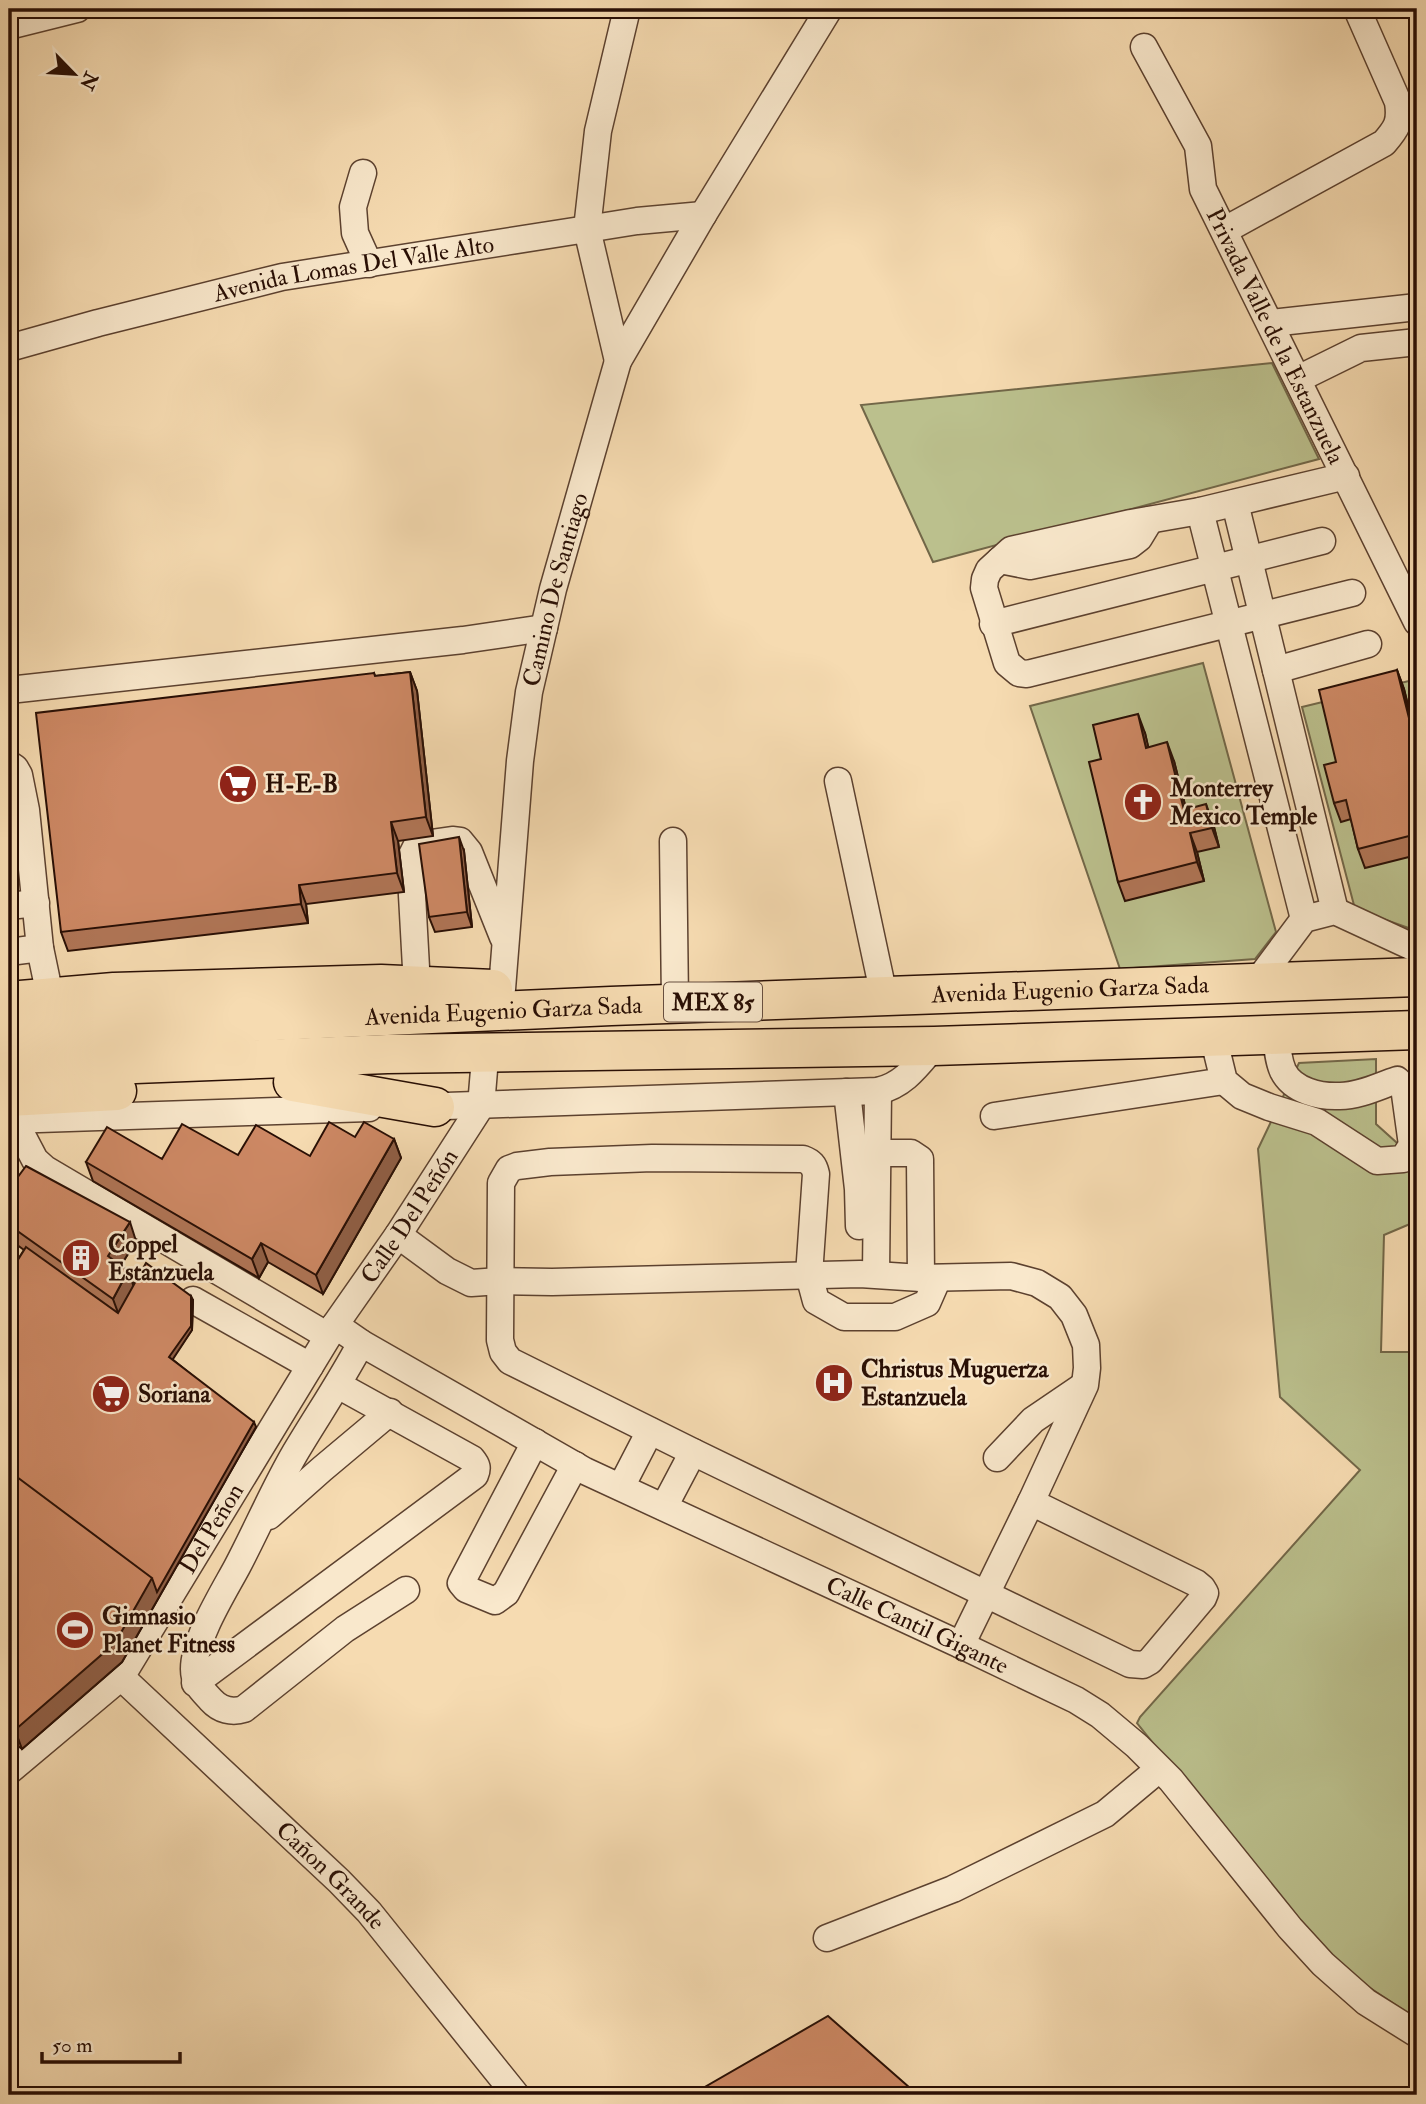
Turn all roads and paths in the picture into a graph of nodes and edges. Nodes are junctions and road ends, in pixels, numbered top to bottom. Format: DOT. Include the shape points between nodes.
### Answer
graph roads {
  1 [pos="77,9"];
  2 [pos="627,9"];
  3 [pos="829,9"];
  4 [pos="1357,9"];
  5 [pos="9,26"];
  6 [pos="1144,47"];
  7 [pos="363,173"];
  8 [pos="703,215"];
  9 [pos="587,229"];
  10 [pos="1225,230"];
  11 [pos="369,264"];
  12 [pos="1417,307"];
  13 [pos="1352,314"];
  14 [pos="1271,323"];
  15 [pos="1417,342"];
  16 [pos="9,348"];
  17 [pos="1362,348"];
  18 [pos="618,361"];
  19 [pos="1298,379"];
  20 [pos="1346,476"];
  21 [pos="1235,503"];
  22 [pos="1200,512"];
  23 [pos="1322,541"];
  24 [pos="1250,559"];
  25 [pos="1215,568"];
  26 [pos="1352,593"];
  27 [pos="1262,615"];
  28 [pos="1417,622"];
  29 [pos="993,624"];
  30 [pos="1229,624"];
  31 [pos="544,628"];
  32 [pos="1368,644"];
  33 [pos="1276,670"];
  34 [pos="9,690"];
  35 [pos="9,764"];
  36 [pos="838,781"];
  37 [pos="673,841"];
  38 [pos="36,903"];
  39 [pos="9,906"];
  40 [pos="1335,911"];
  41 [pos="1304,919"];
  42 [pos="505,942"];
  43 [pos="40,948"];
  44 [pos="1417,949"];
  45 [pos="9,952"];
  46 [pos="1417,977"];
  47 [pos="1257,982"];
  48 [pos="417,986"];
  49 [pos="502,989"];
  50 [pos="50,996"];
  51 [pos="884,996"];
  52 [pos="9,1001"];
  53 [pos="675,1003"];
  54 [pos="611,1006"];
  55 [pos="1417,1030"];
  56 [pos="9,1033"];
  57 [pos="1276,1034"];
  58 [pos="1213,1036"];
  59 [pos="934,1046"];
  60 [pos="571,1051"];
  61 [pos="9,1069"];
  62 [pos="293,1082"];
  63 [pos="1224,1082"];
  64 [pos="1293,1085"];
  65 [pos="482,1088"];
  66 [pos="878,1091"];
  67 [pos="847,1092"];
  68 [pos="435,1107"];
  69 [pos="1280,1110"];
  70 [pos="10,1112"];
  71 [pos="994,1115"];
  72 [pos="876,1153"];
  73 [pos="398,1235"];
  74 [pos="868,1274"];
  75 [pos="809,1275"];
  76 [pos="929,1278"];
  77 [pos="500,1281"];
  78 [pos="193,1300"];
  79 [pos="332,1331"];
  80 [pos="361,1343"];
  81 [pos="310,1366"];
  82 [pos="338,1385"];
  83 [pos="1085,1385"];
  84 [pos="390,1412"];
  85 [pos="650,1431"];
  86 [pos="535,1442"];
  87 [pos="693,1452"];
  88 [pos="294,1454"];
  89 [pos="997,1458"];
  90 [pos="575,1465"];
  91 [pos="322,1469"];
  92 [pos="621,1487"];
  93 [pos="1031,1502"];
  94 [pos="664,1507"];
  95 [pos="259,1525"];
  96 [pos="406,1590"];
  97 [pos="984,1594"];
  98 [pos="961,1645"];
  99 [pos="121,1677"];
  100 [pos="195,1683"];
  101 [pos="12,1764"];
  102 [pos="1159,1769"];
  103 [pos="827,1938"];
  104 [pos="1417,2034"];
  105 [pos="516,2095"];
  1 -- 5 [label="street"];
  2 -- 9 [label="street" via="598,131"];
  3 -- 8 [label="street, Camino De Santiago"];
  4 -- 10 [label="street" via="1398,102 1400,117 1394,132 1384,143"];
  6 -- 10 [label="street, Privada Valle de la Estanzuela" via="1198,146 1203,189"];
  7 -- 11 [label="street" via="353,207 355,233"];
  8 -- 9 [label="street, Avenida Lomas Del Valle Alto"];
  8 -- 18 [label="street, Camino De Santiago"];
  9 -- 11 [label="street, Avenida Lomas Del Valle Alto"];
  9 -- 18 [label="street"];
  10 -- 14 [label="street, Privada Valle de la Estanzuela"];
  11 -- 16 [label="street, Avenida Lomas Del Valle Alto" via="282,277"];
  12 -- 13 [label="street"];
  13 -- 14 [label="street"];
  13 -- 17 [label="street"];
  14 -- 19 [label="street, Privada Valle de la Estanzuela"];
  15 -- 17 [label="street"];
  17 -- 19 [label="street"];
  18 -- 31 [label="street, Camino De Santiago"];
  19 -- 20 [label="street, Privada Valle de la Estanzuela"];
  20 -- 21 [label="street"];
  20 -- 28 [label="street, Privada Valle de la Estanzuela"];
  21 -- 22 [label="street"];
  21 -- 24 [label="street"];
  22 -- 25 [label="street"];
  22 -- 29 [label="street" via="1011,550 985,579"];
  23 -- 24 [label="street"];
  24 -- 25 [label="street"];
  24 -- 27 [label="street"];
  25 -- 29 [label="street"];
  25 -- 30 [label="street"];
  26 -- 27 [label="street"];
  27 -- 30 [label="street"];
  27 -- 33 [label="street"];
  29 -- 30 [label="street" via="1007,663 1027,674"];
  30 -- 41 [label="street"];
  31 -- 34 [label="street"];
  31 -- 42 [label="street, Camino De Santiago" via="529,692"];
  32 -- 33 [label="street"];
  33 -- 40 [label="street"];
  35 -- 38 [label="street" via="21,787"];
  36 -- 51 [label="street"];
  37 -- 53 [label="street"];
  38 -- 39 [label="street"];
  38 -- 43 [label="street"];
  40 -- 41 [label="street"];
  40 -- 44 [label="street"];
  41 -- 47 [label="street"];
  42 -- 48 [label="street" via="469,852 460,841 417,845 410,859"];
  42 -- 49 [label="street, Camino De Santiago"];
  43 -- 45 [label="street"];
  43 -- 50 [label="street"];
  46 -- 47 [label="highway, Avenida Eugenio Garza Sada / MEX 85"];
  47 -- 51 [label="highway, Avenida Eugenio Garza Sada / MEX 85"];
  48 -- 49 [label="highway"];
  48 -- 50 [label="highway"];
  49 -- 54 [label="highway" via="589,994"];
  50 -- 52 [label="highway"];
  51 -- 53 [label="highway, Avenida Eugenio Garza Sada / MEX 85"];
  53 -- 54 [label="highway, Avenida Eugenio Garza Sada / MEX 85"];
  54 -- 56 [label="highway, Avenida Eugenio Garza Sada / MEX 85"];
  55 -- 57 [label="highway, Avenida Eugenio Garza Sada / MEX 85"];
  57 -- 58 [label="highway, Avenida Eugenio Garza Sada / MEX 85"];
  57 -- 64 [label="street" via="1284,1072"];
  58 -- 59 [label="highway, Avenida Eugenio Garza Sada / MEX 85"];
  58 -- 63 [label="street"];
  59 -- 60 [label="highway, Avenida Eugenio Garza Sada / MEX 85"];
  59 -- 66 [label="street" via="909,1076"];
  60 -- 61 [label="highway, Avenida Eugenio Garza Sada / MEX 85"];
  60 -- 65 [label="highway"];
  62 -- 65 [label="highway" via="423,1077"];
  62 -- 68 [label="highway"];
  62 -- 70 [label="highway"];
  63 -- 69 [label="street" via="1242,1096"];
  63 -- 71 [label="street"];
  64 -- 69 [label="street"];
  64 -- 69 [label="street" via="1307,1092 1339,1096 1397,1080 1404,1087 1412,1145 1403,1159 1377,1160 1317,1122"];
  65 -- 67 [label="street"];
  65 -- 68 [label="street"];
  65 -- 73 [label="street, Calle Del Peñón"];
  66 -- 67 [label="street"];
  66 -- 72 [label="street"];
  67 -- 74 [label="street"];
  68 -- 70 [label="street"];
  70 -- 79 [label="street, Calle Cantil Gigante" via="34,1160 45,1169"];
  72 -- 74 [label="street"];
  72 -- 76 [label="street" via="911,1153 920,1159"];
  73 -- 77 [label="street" via="471,1283"];
  73 -- 79 [label="street, Calle Del Peñón"];
  74 -- 75 [label="street"];
  74 -- 76 [label="street"];
  75 -- 76 [label="street" via="816,1301 844,1317 895,1317 927,1303"];
  75 -- 77 [label="street"];
  75 -- 77 [label="street" via="816,1174 811,1162 652,1158 550,1162 509,1169 500,1195"];
  76 -- 83 [label="street" via="1011,1276 1037,1283 1060,1297 1074,1315 1086,1345"];
  77 -- 85 [label="street" via="499,1340 510,1361"];
  78 -- 81 [label="street"];
  79 -- 80 [label="street, Calle Cantil Gigante"];
  79 -- 81 [label="street, Del Peñon"];
  80 -- 82 [label="street"];
  80 -- 86 [label="street, Calle Cantil Gigante"];
  81 -- 99 [label="street, Del Peñon"];
  82 -- 84 [label="street"];
  82 -- 88 [label="street"];
  83 -- 89 [label="street" via="1033,1420"];
  83 -- 93 [label="street"];
  84 -- 91 [label="street"];
  84 -- 100 [label="street" via="472,1459 475,1475"];
  85 -- 87 [label="street"];
  85 -- 92 [label="street"];
  86 -- 90 [label="street, Calle Cantil Gigante"];
  86 -- 90 [label="street" via="461,1583 466,1588 495,1601 506,1593"];
  87 -- 94 [label="street"];
  87 -- 97 [label="street"];
  88 -- 91 [label="street"];
  88 -- 95 [label="street"];
  90 -- 92 [label="street, Calle Cantil Gigante"];
  91 -- 95 [label="street"];
  92 -- 94 [label="street, Calle Cantil Gigante"];
  93 -- 97 [label="street"];
  93 -- 97 [label="street" via="1196,1583 1205,1593 1203,1598 1150,1661 1136,1666"];
  94 -- 98 [label="street, Calle Cantil Gigante"];
  95 -- 100 [label="street" via="196,1651"];
  96 -- 100 [label="street" via="345,1629 244,1709 225,1710"];
  97 -- 98 [label="street"];
  98 -- 102 [label="street, Calle Cantil Gigante" via="1100,1715"];
  99 -- 101 [label="street, Del Peñon"];
  99 -- 105 [label="street, Cañon Grande" via="369,1912"];
  102 -- 103 [label="street" via="1105,1814 953,1889"];
  102 -- 104 [label="street, Calle Cantil Gigante" via="1323,1964 1366,2002"];
}
